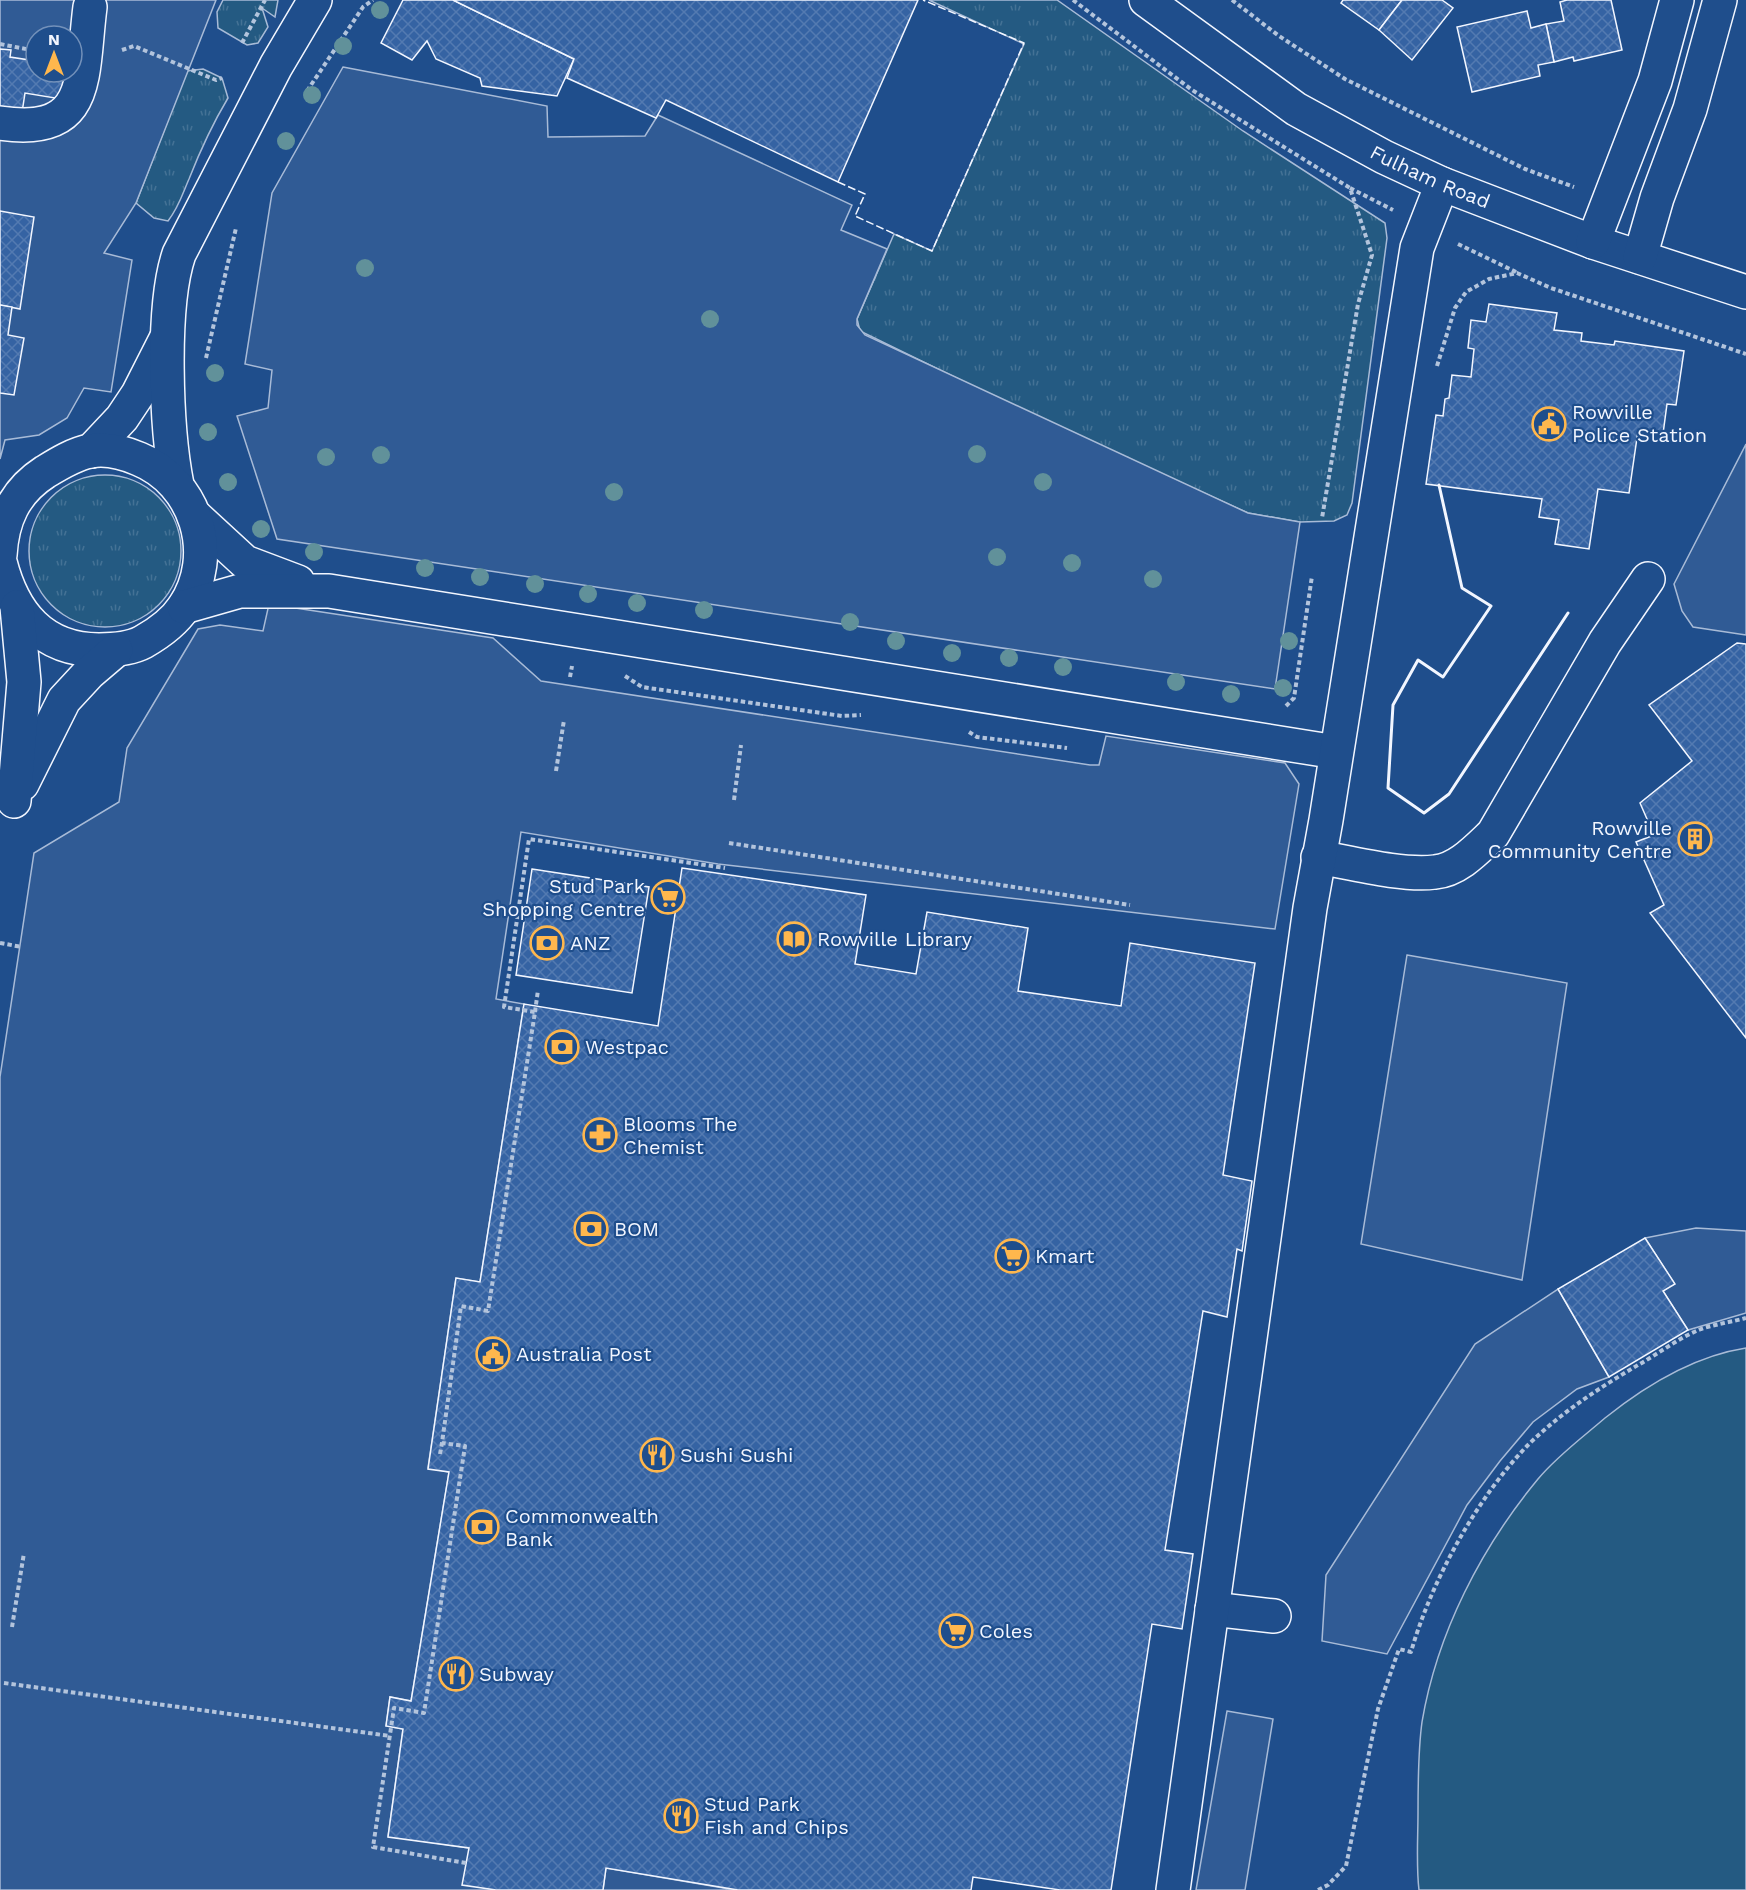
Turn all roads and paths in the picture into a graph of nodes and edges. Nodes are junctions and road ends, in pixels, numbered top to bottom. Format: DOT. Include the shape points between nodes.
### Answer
graph roads {
  1 [pos="265,0"];
  2 [pos="315,0"];
  3 [pos="373,0"];
  4 [pos="1073,0"];
  5 [pos="1146,0"];
  6 [pos="1232,0"];
  7 [pos="1677,0"];
  8 [pos="1720,0"];
  9 [pos="90,7"];
  10 [pos="242,43"];
  11 [pos="0,44"];
  12 [pos="334,48"];
  13 [pos="24,49"];
  14 [pos="84,51"];
  15 [pos="84,58"];
  16 [pos="222,78"];
  17 [pos="80,84"];
  18 [pos="0,123"];
  19 [pos="1442,184"];
  20 [pos="1572,188"];
  21 [pos="238,219"];
  22 [pos="1593,242"];
  23 [pos="1640,257"];
  24 [pos="1746,291"];
  25 [pos="168,335"];
  26 [pos="1746,354"];
  27 [pos="204,364"];
  28 [pos="1434,376"];
  29 [pos="91,451"];
  30 [pos="177,485"];
  31 [pos="6,506"];
  32 [pos="196,517"];
  33 [pos="1322,518"];
  34 [pos="0,555"];
  35 [pos="1312,576"];
  36 [pos="1648,579"];
  37 [pos="6,585"];
  38 [pos="329,591"];
  39 [pos="184,607"];
  40 [pos="116,650"];
  41 [pos="572,663"];
  42 [pos="583,665"];
  43 [pos="615,670"];
  44 [pos="1281,708"];
  45 [pos="865,715"];
  46 [pos="564,720"];
  47 [pos="741,745"];
  48 [pos="1336,752"];
  49 [pos="556,771"];
  50 [pos="734,800"];
  51 [pos="729,843"];
  52 [pos="1318,857"];
  53 [pos="725,868"];
  54 [pos="1130,905"];
  55 [pos="0,943"];
  56 [pos="22,947"];
  57 [pos="538,990"];
  58 [pos="535,1012"];
  59 [pos="1746,1318"];
  60 [pos="442,1443"];
  61 [pos="440,1454"];
  62 [pos="24,1553"];
  63 [pos="1212,1609"];
  64 [pos="1274,1616"];
  65 [pos="12,1627"];
  66 [pos="4,1683"];
  67 [pos="390,1736"];
  68 [pos="466,1863"];
  69 [pos="1173,1890"];
  70 [pos="1318,1890"];
  1 -- 10 [label="path"];
  2 -- 25 [label="street" via="276,66 179,254 173,273"];
  3 -- 12 [label="path" via="363,7"];
  4 -- 33 [label="path" via="1192,90 1350,188 1372,255 1358,304"];
  5 -- 19 [label="street, Fulham Road" via="1296,109"];
  6 -- 20 [label="path" via="1345,79 1525,169"];
  7 -- 22 [label="street" via="1655,81"];
  8 -- 23 [label="street" via="1690,109"];
  9 -- 14 [label="street"];
  11 -- 13 [label="path"];
  15 -- 16 [label="path" via="112,64 123,49 134,46 216,80"];
  17 -- 18 [label="street" via="78,96 66,113 51,123"];
  19 -- 22 [label="street, Fulham Road"];
  19 -- 48 [label="street" via="1417,248"];
  21 -- 27 [label="path"];
  22 -- 23 [label="street, Fulham Road"];
  23 -- 24 [label="street, Fulham Road"];
  25 -- 29 [label="street" via="128,410"];
  25 -- 30 [label="street" via="170,450"];
  26 -- 28 [label="path" via="1517,273 1489,279 1466,292 1455,308"];
  29 -- 30 [label="street" via="133,456 153,465"];
  29 -- 31 [label="street" via="61,462 35,478"];
  30 -- 32 [label="street"];
  31 -- 34 [label="street"];
  32 -- 38 [label="street" via="245,562"];
  32 -- 39 [label="street" via="200,558 197,579"];
  35 -- 44 [label="path" via="1294,698"];
  36 -- 52 [label="street" via="1605,642 1493,834 1468,858 1436,872 1386,869"];
  37 -- 40 [label="street" via="35,627 58,643 84,650"];
  37 -- 40 [label="street" via="24,682 14,801 64,700"];
  38 -- 39 [label="street" via="240,591"];
  38 -- 48 [label="street"];
  39 -- 40 [label="street" via="165,629 140,644"];
  41 -- 42 [label="path"];
  43 -- 45 [label="path" via="642,687 842,716"];
  46 -- 49 [label="path"];
  47 -- 50 [label="path"];
  48 -- 52 [label="street"];
  51 -- 54 [label="path"];
  52 -- 63 [label="street"];
  53 -- 58 [label="path" via="529,839 504,1007"];
  55 -- 56 [label="path"];
  57 -- 58 [label="path"];
  58 -- 60 [label="path" via="488,1311 461,1306"];
  59 -- 70 [label="path" via="1700,1329 1599,1388 1528,1445 1511,1465 1440,1573 1422,1613 1411,1652 1399,1649 1378,1709 1346,1866"];
  60 -- 61 [label="path"];
  60 -- 67 [label="path" via="465,1446 424,1713 394,1708"];
  62 -- 65 [label="path"];
  63 -- 64 [label="street"];
  63 -- 69 [label="street"];
  66 -- 67 [label="path"];
  67 -- 68 [label="path" via="373,1847"];
}
